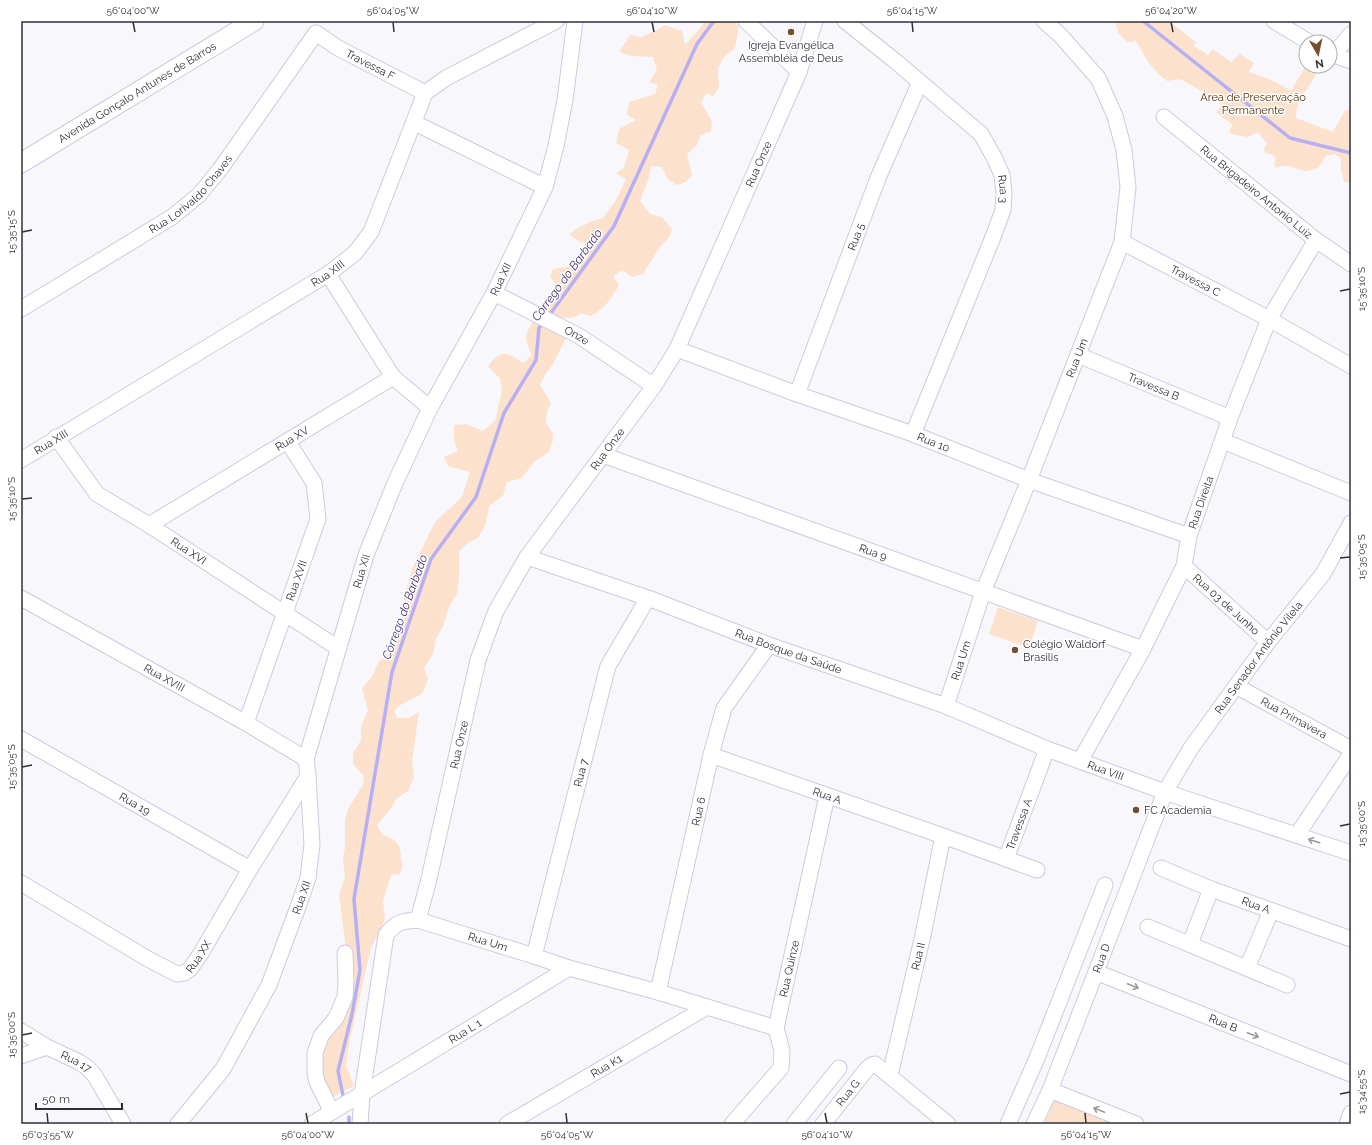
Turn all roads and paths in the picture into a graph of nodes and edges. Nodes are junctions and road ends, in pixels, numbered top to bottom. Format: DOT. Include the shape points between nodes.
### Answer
graph roads {
  1 [pos="254,21"];
  2 [pos="556,21"];
  3 [pos="575,21"];
  4 [pos="746,21"];
  5 [pos="815,21"];
  6 [pos="845,21"];
  7 [pos="1044,21"];
  8 [pos="1274,21"];
  9 [pos="316,27"];
  10 [pos="1351,34"];
  11 [pos="1298,35"];
  12 [pos="1338,48"];
  13 [pos="1338,57"];
  14 [pos="1351,62"];
  15 [pos="799,72"];
  16 [pos="920,82"];
  17 [pos="425,94"];
  18 [pos="1164,117"];
  19 [pos="415,122"];
  20 [pos="21,164"];
  21 [pos="545,187"];
  22 [pos="1316,240"];
  23 [pos="1122,242"];
  24 [pos="1351,264"];
  25 [pos="328,274"];
  26 [pos="494,293"];
  27 [pos="21,309"];
  28 [pos="1269,319"];
  29 [pos="677,349"];
  30 [pos="1078,355"];
  31 [pos="1351,366"];
  32 [pos="394,376"];
  33 [pos="654,386"];
  34 [pos="797,394"];
  35 [pos="430,408"];
  36 [pos="1230,418"];
  37 [pos="912,434"];
  38 [pos="56,437"];
  39 [pos="1223,441"];
  40 [pos="288,442"];
  41 [pos="603,455"];
  42 [pos="21,460"];
  43 [pos="1029,480"];
  44 [pos="1351,493"];
  45 [pos="1351,523"];
  46 [pos="149,525"];
  47 [pos="1189,536"];
  48 [pos="527,557"];
  49 [pos="1184,566"];
  50 [pos="983,592"];
  51 [pos="21,598"];
  52 [pos="648,598"];
  53 [pos="284,613"];
  54 [pos="1268,642"];
  55 [pos="769,645"];
  56 [pos="338,648"];
  57 [pos="1143,649"];
  58 [pos="1236,686"];
  59 [pos="946,706"];
  60 [pos="246,723"];
  61 [pos="21,739"];
  62 [pos="1047,749"];
  63 [pos="1351,749"];
  64 [pos="1351,754"];
  65 [pos="711,755"];
  66 [pos="306,759"];
  67 [pos="1080,761"];
  68 [pos="308,776"];
  69 [pos="1165,792"];
  70 [pos="827,796"];
  71 [pos="1297,835"];
  72 [pos="943,836"];
  73 [pos="1351,853"];
  74 [pos="1006,859"];
  75 [pos="1161,868"];
  76 [pos="250,869"];
  77 [pos="1037,870"];
  78 [pos="21,883"];
  79 [pos="1105,885"];
  80 [pos="1211,889"];
  81 [pos="1271,911"];
  82 [pos="418,920"];
  83 [pos="1148,927"];
  84 [pos="1351,939"];
  85 [pos="1190,944"];
  86 [pos="345,953"];
  87 [pos="534,956"];
  88 [pos="569,968"];
  89 [pos="1247,968"];
  90 [pos="1096,972"];
  91 [pos="1287,984"];
  92 [pos="658,992"];
  93 [pos="706,1007"];
  94 [pos="776,1028"];
  95 [pos="21,1031"];
  96 [pos="47,1047"];
  97 [pos="21,1056"];
  98 [pos="1037,1058"];
  99 [pos="1059,1066"];
  100 [pos="839,1068"];
  101 [pos="1351,1074"];
  102 [pos="890,1075"];
  103 [pos="1050,1090"];
  104 [pos="362,1094"];
  105 [pos="332,1112"];
  106 [pos="1351,1113"];
  107 [pos="123,1124"];
  108 [pos="178,1124"];
  109 [pos="312,1124"];
  110 [pos="360,1124"];
  111 [pos="506,1124"];
  112 [pos="732,1124"];
  113 [pos="794,1124"];
  114 [pos="822,1124"];
  115 [pos="948,1124"];
  116 [pos="1008,1124"];
  117 [pos="1034,1124"];
  118 [pos="1136,1124"];
  119 [pos="1347,1124"];
  1 -- 20 [label="main road, Avenida Gonçalo Antunes de Barros"];
  2 -- 17 [label="street" via="446,78"];
  3 -- 21 [label="street, Rua XII" via="565,100"];
  4 -- 15 [label="street"];
  5 -- 15 [label="street, Rua Onze"];
  6 -- 16 [label="street, Rua 3"];
  7 -- 23 [label="street, Rua Um" via="1098,78 1115,116 1124,150 1128,186"];
  8 -- 11 [label="street"];
  9 -- 17 [label="street, Travessa F" via="338,48"];
  9 -- 27 [label="street, Rua Lorivaldo Chaves" via="221,168 199,196 172,217"];
  10 -- 12 [label="street"];
  13 -- 14 [label="street"];
  15 -- 29 [label="street, Rua Onze"];
  16 -- 34 [label="street, Rua 5" via="878,178"];
  16 -- 37 [label="street, Rua 3" via="981,134 1002,175 1004,192 1003,210 993,237"];
  17 -- 19 [label="street, Rua XIII"];
  18 -- 22 [label="street, Rua Brigadeiro Antonio Luiz"];
  19 -- 21 [label="street"];
  19 -- 25 [label="street, Rua XIII" via="371,232 355,253"];
  21 -- 26 [label="street, Rua XII"];
  22 -- 24 [label="street, Rua Brigadeiro Antonio Luiz"];
  22 -- 28 [label="street, Rua Direita"];
  23 -- 28 [label="street, Travessa C"];
  23 -- 30 [label="street, Rua Um"];
  25 -- 32 [label="street"];
  25 -- 38 [label="street, Rua XIII"];
  26 -- 33 [label="street, Onze" via="579,336"];
  26 -- 35 [label="street, Rua XII"];
  28 -- 31 [label="street, Travessa C"];
  28 -- 36 [label="street, Rua Direita"];
  29 -- 33 [label="street, Rua Onze"];
  29 -- 34 [label="street, Rua 10"];
  30 -- 36 [label="street, Travessa B"];
  30 -- 43 [label="street, Rua Um"];
  32 -- 35 [label="street"];
  32 -- 40 [label="street, Rua XV"];
  33 -- 41 [label="street, Rua Onze"];
  34 -- 37 [label="street, Rua 10"];
  35 -- 56 [label="street, Rua XII" via="395,483 366,555"];
  36 -- 39 [label="street, Rua Direita"];
  37 -- 43 [label="street, Rua 10"];
  38 -- 42 [label="street, Rua XIII"];
  38 -- 46 [label="street, Rua XVI" via="97,494"];
  39 -- 44 [label="street"];
  39 -- 47 [label="street, Rua Direita"];
  40 -- 46 [label="street, Rua XV"];
  40 -- 53 [label="street, Rua XVII" via="314,483 318,519"];
  41 -- 48 [label="street, Rua Onze"];
  41 -- 50 [label="street, Rua 9"];
  43 -- 47 [label="street, Rua 10"];
  43 -- 50 [label="street, Rua Um"];
  45 -- 54 [label="street, Rua Senador Antônio Vilela" via="1323,574"];
  46 -- 53 [label="street, Rua XVI"];
  47 -- 49 [label="street, Rua Direita"];
  48 -- 52 [label="street, Rua Bosque da Saúde"];
  48 -- 82 [label="street, Rua Onze" via="496,611 478,660"];
  49 -- 54 [label="street, Rua 03 de Junho"];
  49 -- 57 [label="street, Rua Direita"];
  50 -- 57 [label="street, Rua 9"];
  50 -- 59 [label="street, Rua Um"];
  51 -- 60 [label="street, Rua XVIII"];
  52 -- 55 [label="street, Rua Bosque da Saúde"];
  52 -- 87 [label="street, Rua 7" via="608,666"];
  53 -- 56 [label="street, Rua XVI"];
  53 -- 60 [label="street, Rua XVII"];
  54 -- 58 [label="street, Rua Senador Antônio Vilela"];
  55 -- 59 [label="street, Rua Bosque da Saúde"];
  55 -- 65 [label="street, Rua 6" via="724,708"];
  56 -- 66 [label="street, Rua XII"];
  57 -- 67 [label="street, Rua Direita"];
  58 -- 63 [label="street, Rua Primavera"];
  58 -- 69 [label="street, Rua Senador Antônio Vilela" via="1191,748"];
  59 -- 62 [label="street, Rua Bosque da Saúde"];
  60 -- 66 [label="street, Rua XVIII"];
  61 -- 76 [label="street, Rua 19"];
  62 -- 67 [label="street, Rua VIII"];
  62 -- 74 [label="street, Travessa A"];
  64 -- 71 [label="street"];
  65 -- 70 [label="street, Rua A"];
  65 -- 92 [label="street, Rua 6"];
  66 -- 68 [label="street, Rua XII"];
  67 -- 69 [label="street, Rua VIII"];
  68 -- 76 [label="street, Rua XX"];
  68 -- 108 [label="street, Rua XII" via="312,844 308,878 269,985 223,1069"];
  69 -- 71 [label="street, Rua VIII"];
  69 -- 90 [label="street, Rua D"];
  70 -- 72 [label="street, Rua A"];
  70 -- 94 [label="street, Rua Quinze"];
  73 -- 71 [label="street, Rua VIII, one-way"];
  72 -- 74 [label="street, Travessa A"];
  72 -- 102 [label="street, Rua II"];
  74 -- 77 [label="street"];
  75 -- 80 [label="street, Rua A"];
  76 -- 78 [label="street, Rua XX" via="200,955 190,969 177,974"];
  79 -- 98 [label="street"];
  80 -- 81 [label="street, Rua A"];
  80 -- 85 [label="street"];
  81 -- 84 [label="street, Rua A"];
  81 -- 89 [label="street"];
  82 -- 87 [label="street, Rua Um"];
  82 -- 104 [label="street, Rua Um" via="402,921 392,927 386,935"];
  83 -- 85 [label="street"];
  85 -- 89 [label="street"];
  86 -- 105 [label="street" via="345,997 336,1018 321,1036 315,1053 317,1082"];
  87 -- 88 [label="street, Rua Um"];
  88 -- 92 [label="street, Rua Um"];
  88 -- 104 [label="street, Rua L 1"];
  89 -- 91 [label="street"];
  90 -- 99 [label="street, Rua D"];
  90 -- 101 [label="street, Rua B, one-way"];
  92 -- 93 [label="street, Rua Um"];
  93 -- 94 [label="street, Rua Um"];
  93 -- 111 [label="street, Rua K1"];
  94 -- 112 [label="street, Rua Quinze" via="782,1051 781,1068"];
  95 -- 96 [label="street, Rua 17"];
  96 -- 97 [label="street"];
  96 -- 107 [label="street, Rua 17" via="88,1068"];
  98 -- 99 [label="street"];
  98 -- 116 [label="street"];
  99 -- 103 [label="street, Rua D"];
  100 -- 113 [label="street"];
  102 -- 114 [label="street, Rua G" via="875,1064 870,1066"];
  102 -- 115 [label="street"];
  103 -- 117 [label="street, Rua D"];
  118 -- 103 [label="street, one-way"];
  104 -- 105 [label="street, Rua L 1"];
  104 -- 110 [label="street, Rua Um"];
  105 -- 109 [label="street, Rua L 1"];
  106 -- 119 [label="street"];
}
